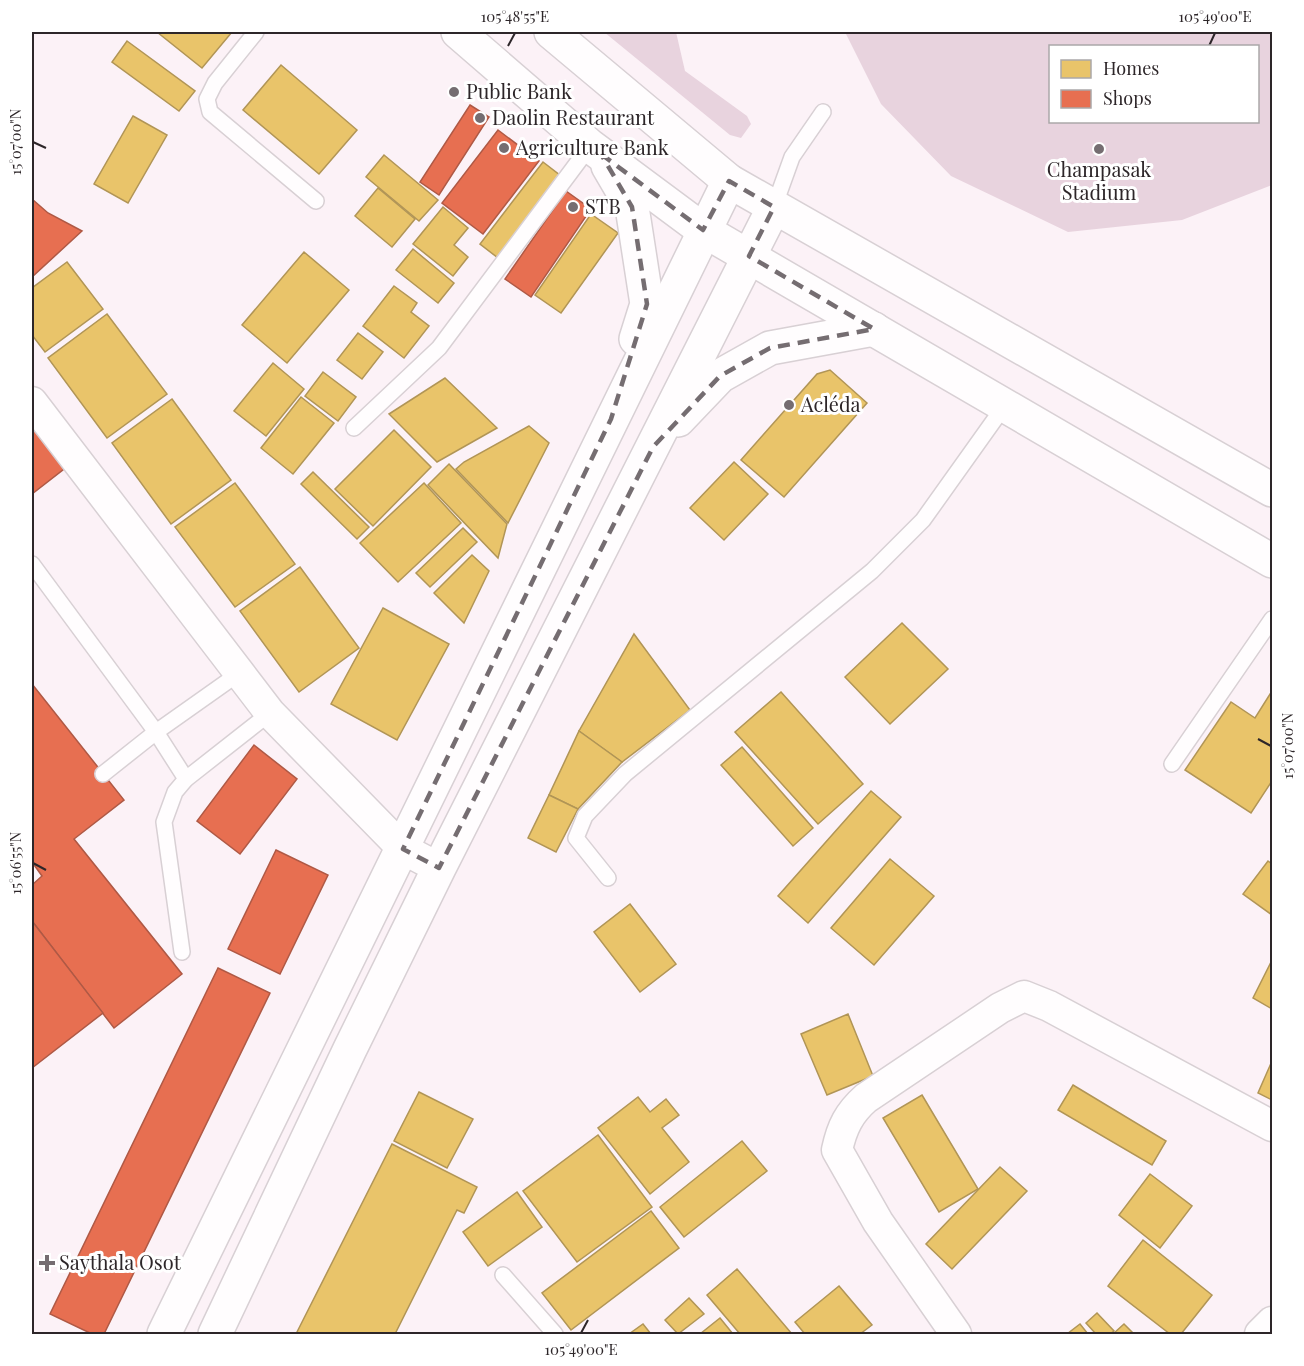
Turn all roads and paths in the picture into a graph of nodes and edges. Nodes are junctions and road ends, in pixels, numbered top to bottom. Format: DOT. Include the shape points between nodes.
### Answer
graph roads {
  1 [pos="256,32"];
  2 [pos="458,32"];
  3 [pos="551,32"];
  4 [pos="823,112"];
  5 [pos="596,150"];
  6 [pos="729,181"];
  7 [pos="316,201"];
  8 [pos="774,207"];
  9 [pos="704,230"];
  10 [pos="750,256"];
  11 [pos="874,329"];
  12 [pos="32,402"];
  13 [pos="1005,405"];
  14 [pos="611,419"];
  15 [pos="354,428"];
  16 [pos="653,447"];
  17 [pos="1272,490"];
  18 [pos="1272,561"];
  19 [pos="32,564"];
  20 [pos="1272,619"];
  21 [pos="238,674"];
  22 [pos="270,713"];
  23 [pos="156,732"];
  24 [pos="1172,764"];
  25 [pos="103,774"];
  26 [pos="186,779"];
  27 [pos="403,849"];
  28 [pos="439,868"];
  29 [pos="608,878"];
  30 [pos="182,952"];
  31 [pos="1272,1126"];
  32 [pos="503,1275"];
  33 [pos="1272,1322"];
  34 [pos="164,1335"];
  35 [pos="215,1335"];
  36 [pos="555,1335"];
  37 [pos="956,1335"];
  38 [pos="1260,1335"];
  1 -- 7 [label="lane" via="215,83 207,99 210,112"];
  2 -- 5 [label="highway"];
  3 -- 6 [label="highway"];
  4 -- 8 [label="lane" via="792,157"];
  5 -- 9 [label="highway"];
  5 -- 14 [label="highway" via="632,207 647,304"];
  5 -- 15 [label="lane" via="439,348"];
  6 -- 8 [label="highway"];
  6 -- 9 [label="highway"];
  8 -- 10 [label="highway"];
  8 -- 17 [label="highway"];
  9 -- 10 [label="highway"];
  9 -- 14 [label="highway"];
  10 -- 11 [label="highway"];
  10 -- 16 [label="highway"];
  11 -- 13 [label="highway"];
  11 -- 16 [label="highway" via="770,348 720,376"];
  12 -- 21 [label="street"];
  13 -- 18 [label="highway"];
  13 -- 29 [label="lane" via="923,520 872,571 625,774 585,816 576,838"];
  14 -- 27 [label="highway"];
  16 -- 28 [label="highway"];
  19 -- 23 [label="lane"];
  20 -- 24 [label="lane"];
  21 -- 22 [label="street"];
  21 -- 23 [label="lane"];
  22 -- 26 [label="lane"];
  22 -- 27 [label="street"];
  23 -- 25 [label="lane"];
  23 -- 26 [label="lane"];
  26 -- 30 [label="lane" via="175,792 164,822"];
  27 -- 28 [label="street"];
  27 -- 34 [label="highway"];
  28 -- 35 [label="highway"];
  31 -- 37 [label="street" via="1048,1006 1024,996 1000,1008 852,1110 842,1128 837,1150 878,1222"];
  32 -- 36 [label="lane"];
  33 -- 38 [label="street"];
}
